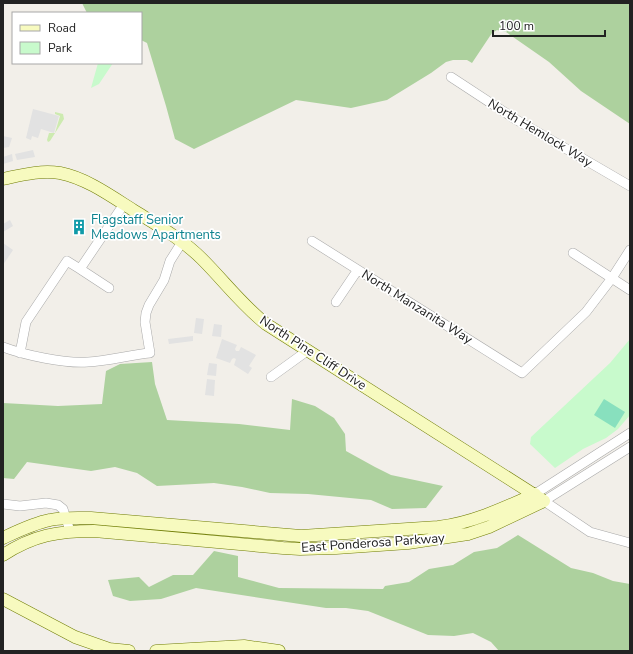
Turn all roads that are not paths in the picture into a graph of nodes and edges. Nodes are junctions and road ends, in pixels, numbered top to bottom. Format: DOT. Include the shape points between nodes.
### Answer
graph roads {
  1 [pos="451,77"];
  2 [pos="3,179"];
  3 [pos="630,186"];
  4 [pos="124,204"];
  5 [pos="312,241"];
  6 [pos="182,242"];
  7 [pos="630,250"];
  8 [pos="573,253"];
  9 [pos="80,269"];
  10 [pos="357,270"];
  11 [pos="612,278"];
  12 [pos="109,288"];
  13 [pos="630,290"];
  14 [pos="336,302"];
  15 [pos="3,347"];
  16 [pos="307,351"];
  17 [pos="20,353"];
  18 [pos="271,377"];
  19 [pos="630,433"];
  20 [pos="630,447"];
  21 [pos="540,498"];
  22 [pos="3,504"];
  23 [pos="66,518"];
  24 [pos="70,531"];
  25 [pos="447,532"];
  26 [pos="3,538"];
  27 [pos="630,543"];
  28 [pos="3,555"];
  29 [pos="3,599"];
  30 [pos="129,651"];
  31 [pos="156,651"];
  32 [pos="279,651"];
  1 -- 3 [label="street, North Hemlock Way" via="515,119"];
  2 -- 4 [label="street, North Pine Cliff Drive" via="32,172 58,173 75,177"];
  4 -- 6 [label="street, North Pine Cliff Drive"];
  4 -- 9 [label="street"];
  5 -- 10 [label="street, North Manzanita Way"];
  6 -- 16 [label="street, North Pine Cliff Drive" via="202,259 257,317"];
  6 -- 17 [label="street" via="170,260 164,280 146,313 150,352 88,363"];
  7 -- 11 [label="street"];
  8 -- 11 [label="street"];
  9 -- 12 [label="street"];
  9 -- 17 [label="street" via="67,261 26,322"];
  10 -- 11 [label="street, North Manzanita Way" via="522,373 586,312"];
  10 -- 14 [label="street"];
  11 -- 13 [label="street"];
  15 -- 17 [label="street"];
  16 -- 18 [label="street"];
  16 -- 21 [label="street, North Pine Cliff Drive"];
  19 -- 21 [label="street, East Ponderosa Parkway"];
  20 -- 21 [label="street, East Ponderosa Parkway"];
  21 -- 25 [label="street, East Ponderosa Parkway" via="460,523"];
  21 -- 27 [label="street, North Pine Cliff Drive" via="590,532"];
  22 -- 23 [label="street" via="54,504 60,506"];
  23 -- 24 [label="street"];
  23 -- 25 [label="street, East Ponderosa Parkway" via="301,536"];
  23 -- 26 [label="street, East Ponderosa Parkway" via="51,519 32,525"];
  24 -- 25 [label="street, East Ponderosa Parkway" via="300,549 408,543"];
  24 -- 28 [label="street, East Ponderosa Parkway" via="31,540"];
  29 -- 30 [label="street" via="75,638 109,649"];
  31 -- 32 [label="street" via="244,646"];
}
